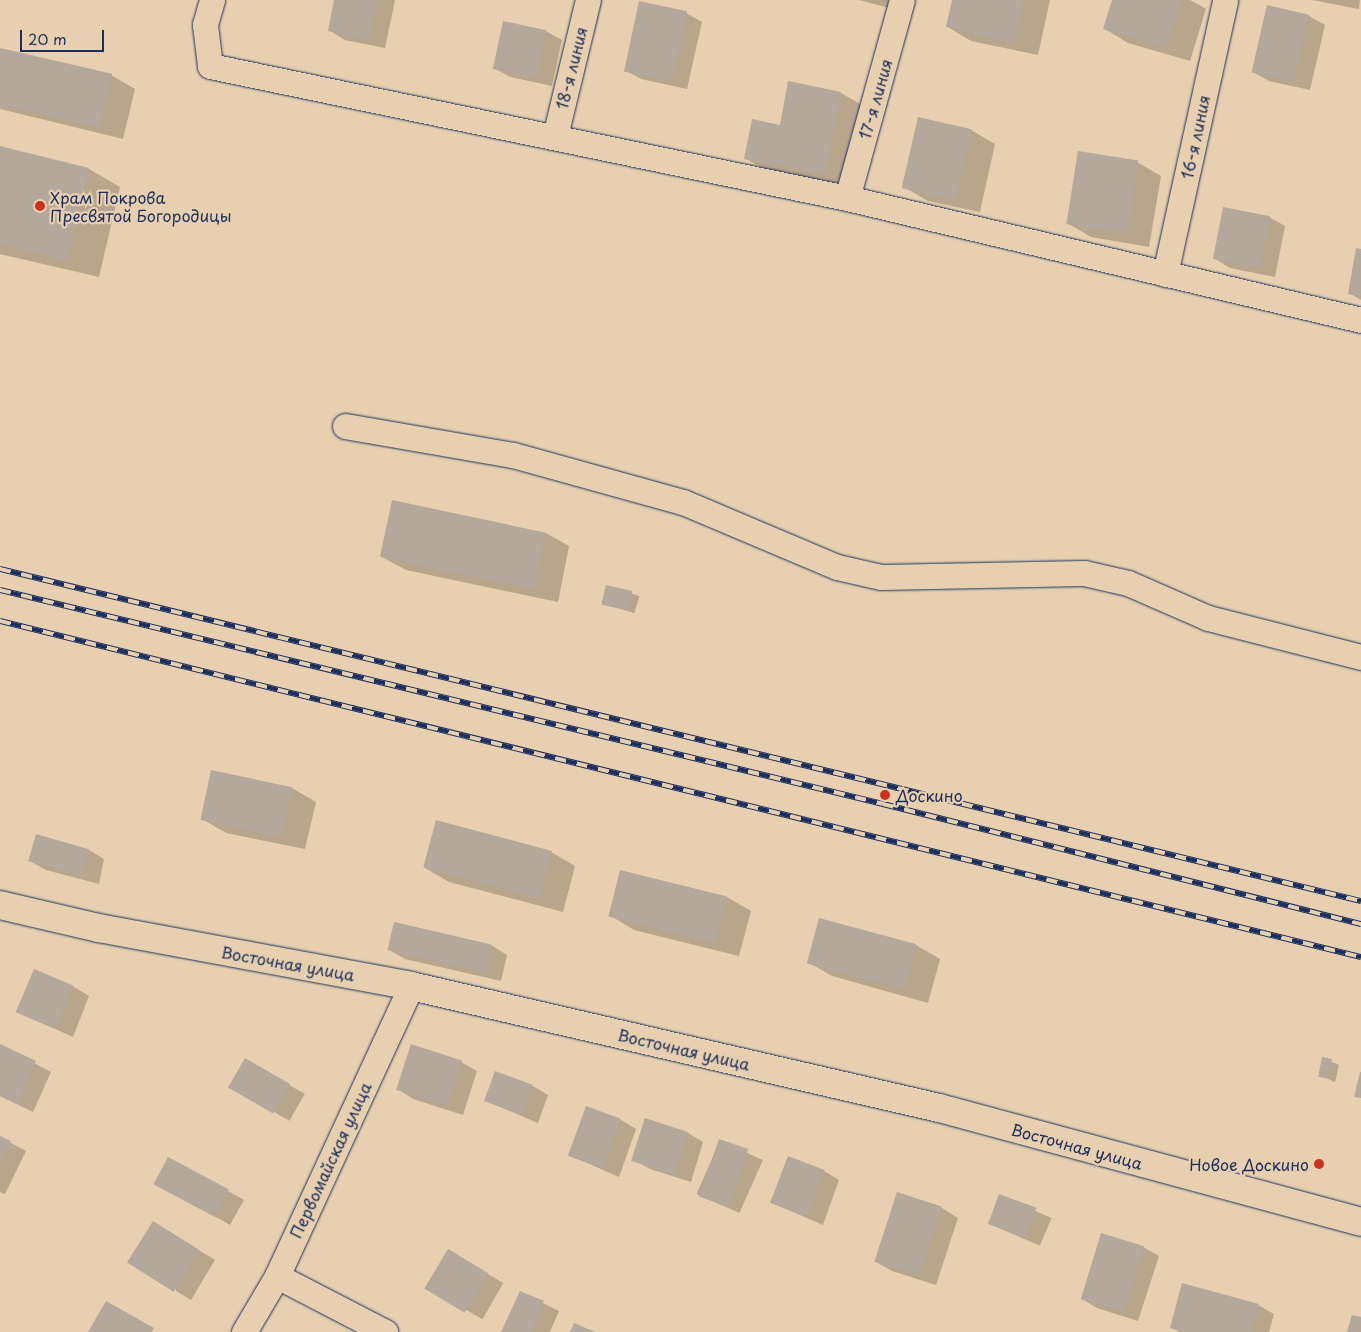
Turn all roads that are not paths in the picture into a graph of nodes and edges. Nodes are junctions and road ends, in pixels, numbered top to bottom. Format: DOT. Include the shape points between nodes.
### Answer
graph roads {
  1 [pos="212,0"];
  2 [pos="588,0"];
  3 [pos="902,0"];
  4 [pos="1225,0"];
  5 [pos="555,136"];
  6 [pos="847,198"];
  7 [pos="1165,274"];
  8 [pos="1361,320"];
  9 [pos="345,426"];
  10 [pos="1361,657"];
  11 [pos="0,905"];
  12 [pos="411,986"];
  13 [pos="1361,1222"];
  14 [pos="277,1276"];
  15 [pos="244,1332"];
  16 [pos="385,1332"];
  1 -- 5 [label="street" via="205,25 210,66"];
  2 -- 5 [label="street, 18-я линия"];
  3 -- 6 [label="street, 17-я линия"];
  4 -- 7 [label="street, 16-я линия"];
  5 -- 6 [label="street"];
  6 -- 7 [label="street"];
  7 -- 8 [label="street"];
  9 -- 10 [label="street" via="513,455 683,502 837,568 881,577 1084,573 1128,583 1208,618"];
  11 -- 12 [label="main road, Восточная улица" via="99,928"];
  12 -- 13 [label="main road, Восточная улица" via="939,1108"];
  12 -- 14 [label="street, Первомайская улица"];
  14 -- 15 [label="street, Первомайская улица"];
  14 -- 16 [label="street"];
}
